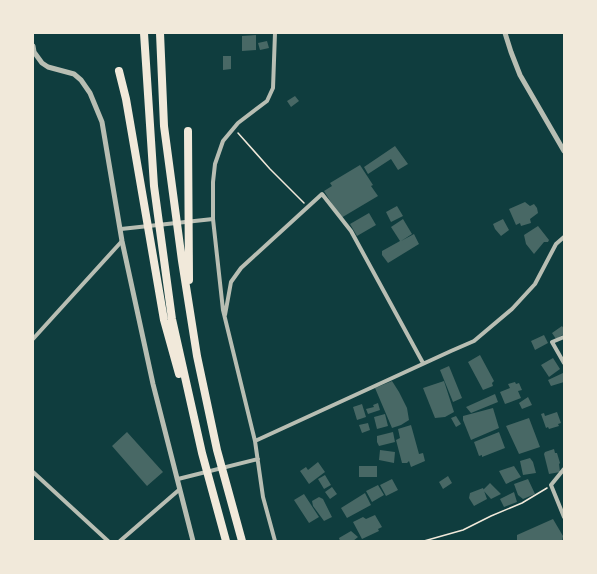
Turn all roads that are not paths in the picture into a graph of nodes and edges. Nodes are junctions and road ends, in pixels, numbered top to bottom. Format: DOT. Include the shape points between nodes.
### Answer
graph roads {
  1 [pos="144,33"];
  2 [pos="160,33"];
  3 [pos="275,33"];
  4 [pos="505,33"];
  5 [pos="33,46"];
  6 [pos="119,71"];
  7 [pos="188,131"];
  8 [pos="564,151"];
  9 [pos="213,219"];
  10 [pos="121,229"];
  11 [pos="564,237"];
  12 [pos="122,241"];
  13 [pos="190,305"];
  14 [pos="224,317"];
  15 [pos="564,337"];
  16 [pos="33,339"];
  17 [pos="423,363"];
  18 [pos="564,364"];
  19 [pos="255,441"];
  20 [pos="202,454"];
  21 [pos="258,459"];
  22 [pos="564,470"];
  23 [pos="33,472"];
  24 [pos="178,479"];
  25 [pos="180,488"];
  26 [pos="564,517"];
  27 [pos="108,541"];
  28 [pos="120,541"];
  29 [pos="193,541"];
  30 [pos="226,541"];
  31 [pos="242,541"];
  32 [pos="276,541"];
  1 -- 20 [label="highway" via="154,186 171,311"];
  2 -- 13 [label="highway" via="164,126"];
  3 -- 9 [label="street" via="274,88 267,101 238,123 223,141 215,164"];
  4 -- 8 [label="street" via="520,75"];
  5 -- 10 [label="street" via="34,52 48,67 74,74 81,80 97,108 104,129"];
  6 -- 20 [label="highway" via="164,320"];
  7 -- 13 [label="highway"];
  9 -- 10 [label="street"];
  9 -- 14 [label="street"];
  10 -- 12 [label="street"];
  11 -- 17 [label="street" via="556,244 535,284 512,309 474,341"];
  12 -- 16 [label="street"];
  12 -- 24 [label="street" via="153,384"];
  13 -- 31 [label="highway" via="197,356 216,450"];
  14 -- 17 [label="street" via="231,282 241,268 322,194 351,231"];
  14 -- 19 [label="street"];
  15 -- 18 [label="street" via="552,342"];
  17 -- 19 [label="street"];
  19 -- 21 [label="street"];
  20 -- 30 [label="highway"];
  21 -- 24 [label="street"];
  21 -- 32 [label="street" via="263,497"];
  22 -- 26 [label="street" via="551,485"];
  23 -- 27 [label="street"];
  24 -- 25 [label="street"];
  25 -- 28 [label="street"];
  25 -- 29 [label="street"];
}
